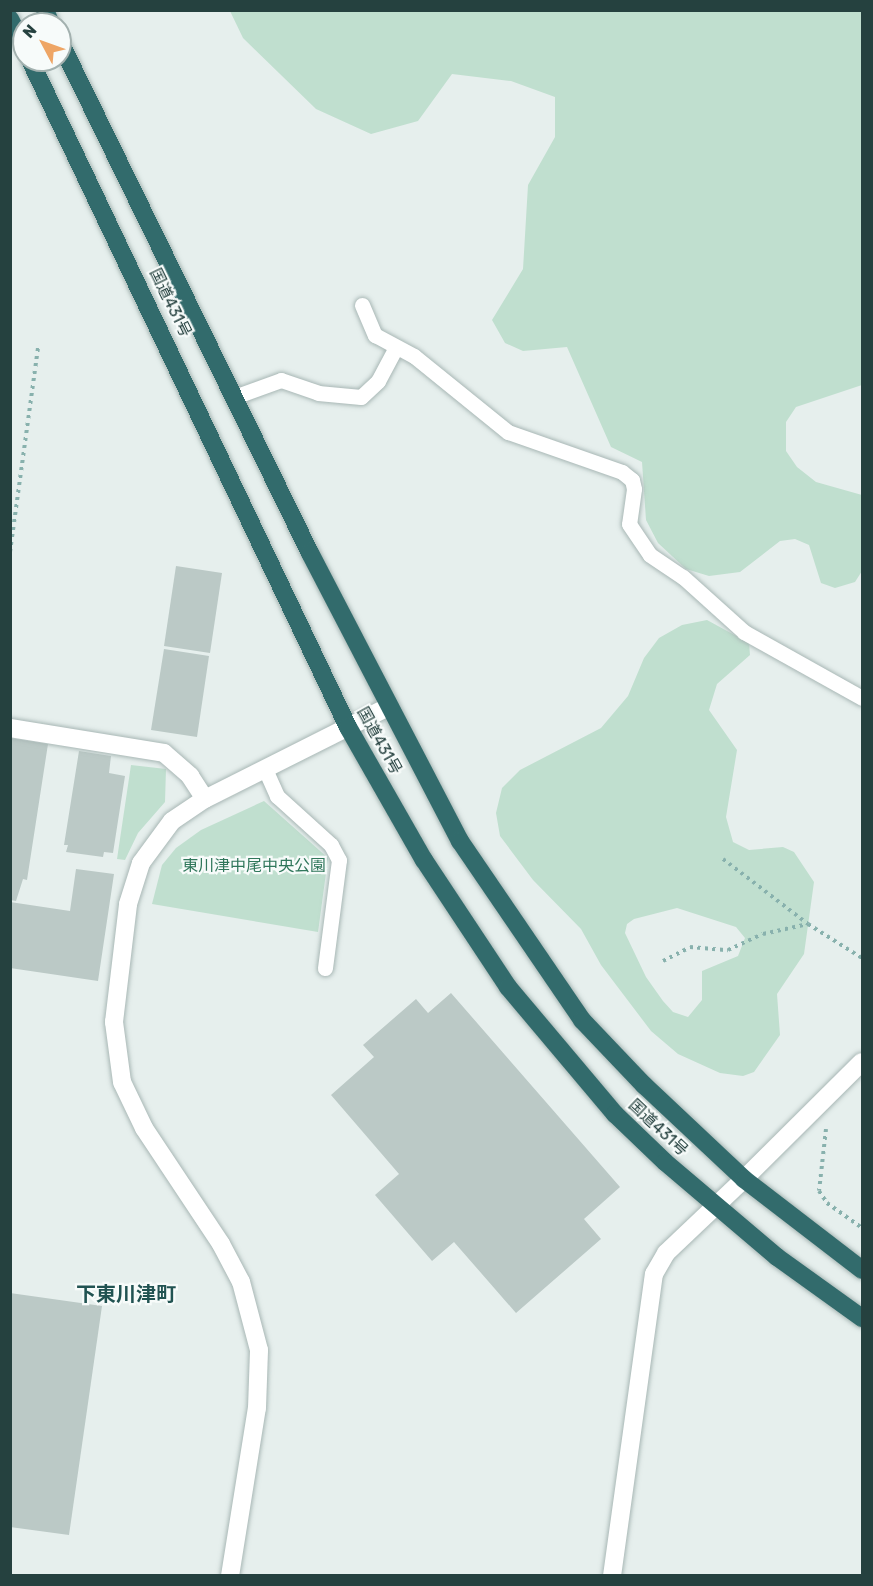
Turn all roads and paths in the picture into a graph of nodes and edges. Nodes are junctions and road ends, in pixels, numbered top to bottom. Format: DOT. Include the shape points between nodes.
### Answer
graph roads {
  1 [pos="72,66"];
  2 [pos="36,72"];
  3 [pos="362,305"];
  4 [pos="396,347"];
  5 [pos="38,348"];
  6 [pos="234,397"];
  7 [pos="10,552"];
  8 [pos="862,698"];
  9 [pos="388,707"];
  10 [pos="348,727"];
  11 [pos="10,728"];
  12 [pos="265,769"];
  13 [pos="205,799"];
  14 [pos="723,859"];
  15 [pos="808,924"];
  16 [pos="862,958"];
  17 [pos="663,961"];
  18 [pos="325,968"];
  19 [pos="862,1062"];
  20 [pos="820,1103"];
  21 [pos="744,1179"];
  22 [pos="716,1206"];
  23 [pos="862,1228"];
  24 [pos="862,1270"];
  25 [pos="862,1318"];
  26 [pos="230,1575"];
  27 [pos="612,1575"];
  1 -- 6 [label="highway, 国道431号"];
  2 -- 10 [label="highway, 国道431号"];
  3 -- 4 [label="lane" via="375,335"];
  4 -- 6 [label="lane" via="378,381 361,397 318,393 281,380"];
  4 -- 8 [label="lane" via="414,356 508,432 622,472 632,480 634,489 629,524 650,555 683,577 744,632"];
  5 -- 7 [label="path"];
  6 -- 9 [label="highway, 国道431号"];
  9 -- 10 [label="street"];
  9 -- 21 [label="highway, 国道431号" via="460,841 582,1020"];
  10 -- 12 [label="street"];
  10 -- 22 [label="highway, 国道431号" via="424,860 508,987 615,1114"];
  11 -- 13 [label="street" via="164,753 190,776"];
  12 -- 13 [label="street"];
  12 -- 18 [label="lane" via="277,796 331,845 339,860"];
  13 -- 26 [label="street" via="172,821 141,863 128,904 114,1022 122,1082 132,1106 221,1244 241,1282 254,1323 260,1381"];
  14 -- 15 [label="path"];
  15 -- 16 [label="path"];
  15 -- 17 [label="path" via="763,934 728,950 690,947"];
  19 -- 20 [label="street"];
  20 -- 21 [label="street"];
  20 -- 23 [label="path" via="827,1119 819,1191 827,1203"];
  21 -- 22 [label="street"];
  21 -- 24 [label="highway, 国道431号"];
  22 -- 25 [label="highway, 国道431号" via="777,1257"];
  22 -- 27 [label="street" via="666,1253 654,1274"];
}
